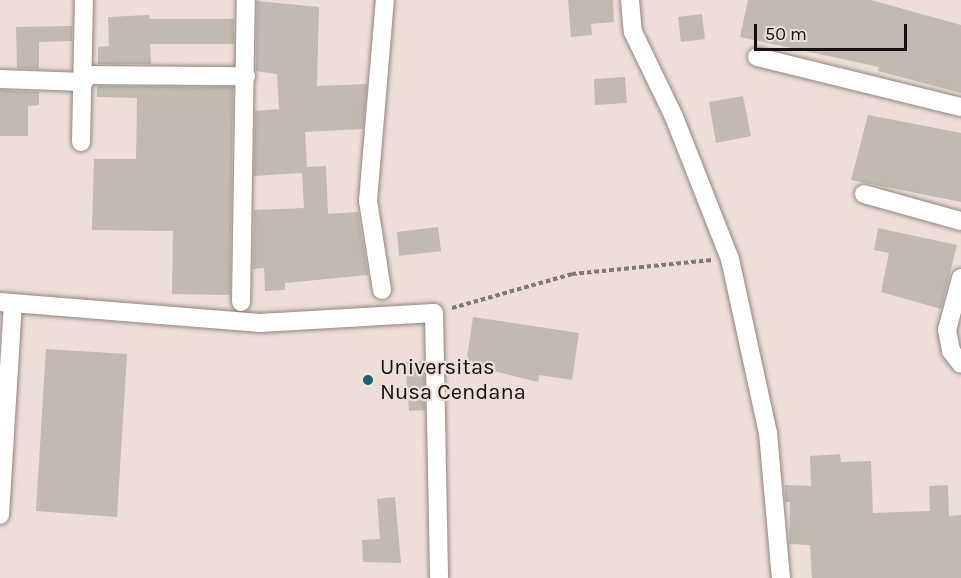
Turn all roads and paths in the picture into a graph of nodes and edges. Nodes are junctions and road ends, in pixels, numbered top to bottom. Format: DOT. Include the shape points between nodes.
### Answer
graph roads {
  1 [pos="84,0"];
  2 [pos="246,0"];
  3 [pos="385,0"];
  4 [pos="630,0"];
  5 [pos="757,57"];
  6 [pos="246,76"];
  7 [pos="0,79"];
  8 [pos="84,79"];
  9 [pos="961,107"];
  10 [pos="81,142"];
  11 [pos="864,194"];
  12 [pos="961,220"];
  13 [pos="730,259"];
  14 [pos="961,278"];
  15 [pos="382,290"];
  16 [pos="6,302"];
  17 [pos="241,302"];
  18 [pos="434,313"];
  19 [pos="961,364"];
  20 [pos="0,515"];
  21 [pos="439,578"];
  22 [pos="781,578"];
  1 -- 8 [label="street"];
  2 -- 6 [label="street"];
  3 -- 15 [label="street" via="368,201"];
  4 -- 13 [label="street" via="633,32 674,117"];
  5 -- 9 [label="street"];
  6 -- 8 [label="street"];
  6 -- 17 [label="street"];
  7 -- 8 [label="street"];
  8 -- 10 [label="street"];
  11 -- 12 [label="street"];
  13 -- 18 [label="path" via="572,274"];
  13 -- 22 [label="street" via="765,414"];
  14 -- 19 [label="street" via="947,330 951,351"];
  16 -- 18 [label="street" via="260,323"];
  16 -- 20 [label="street"];
  18 -- 21 [label="street"];
}
